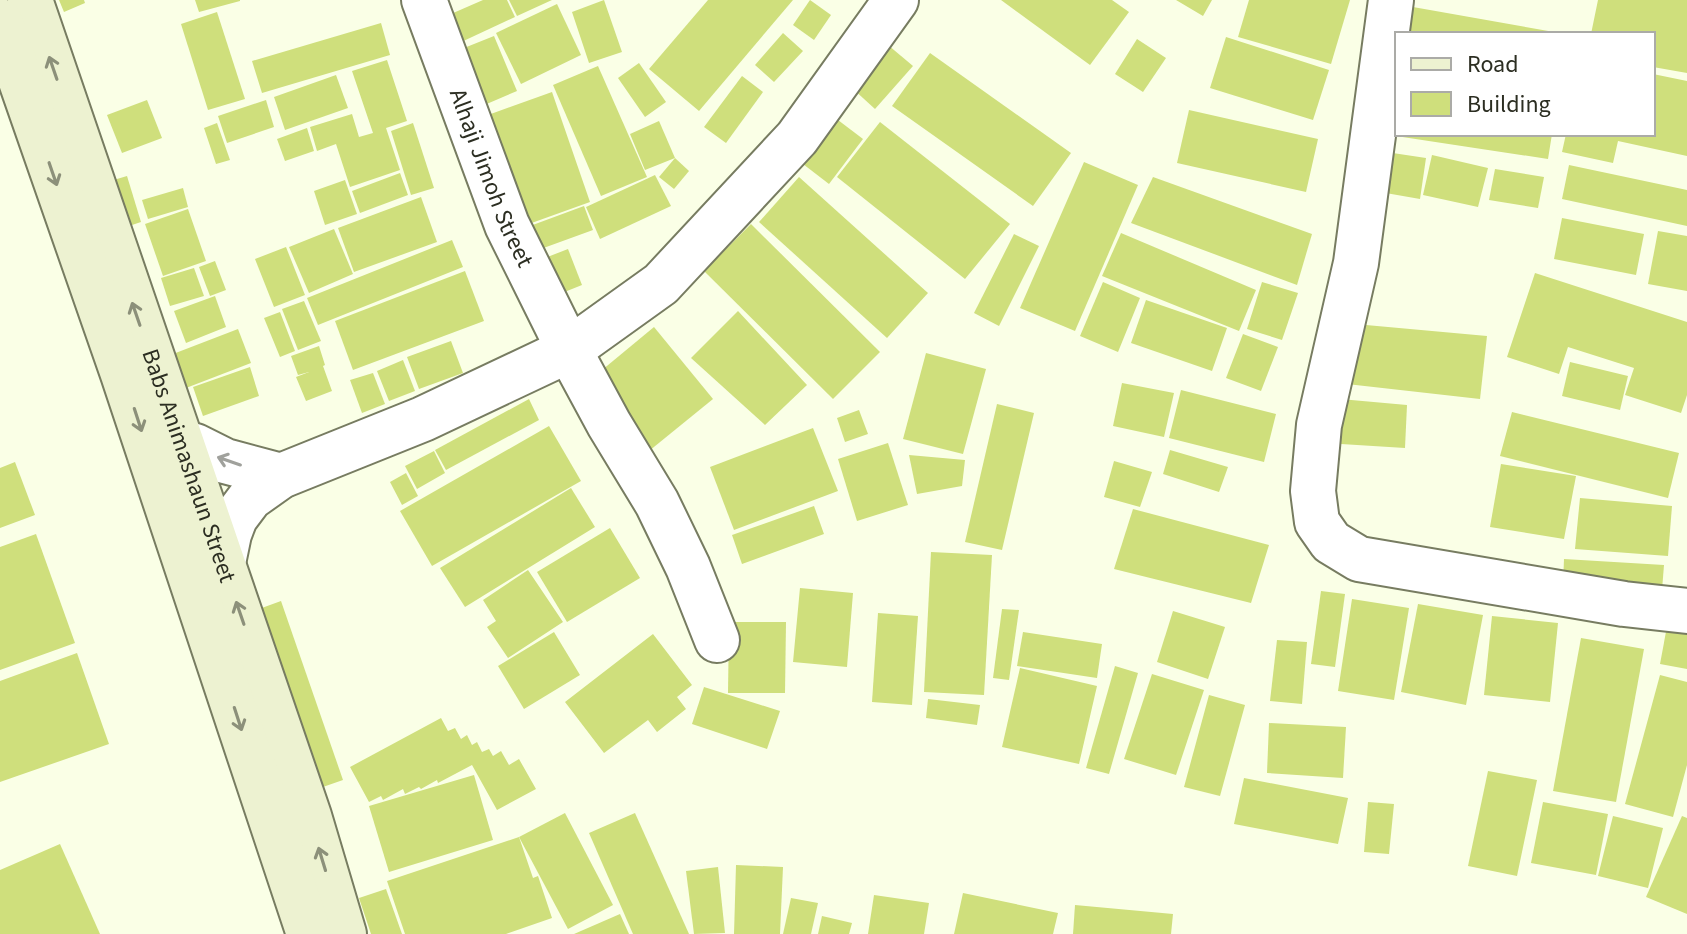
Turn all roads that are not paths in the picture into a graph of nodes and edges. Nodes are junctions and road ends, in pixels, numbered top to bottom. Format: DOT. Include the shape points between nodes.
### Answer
graph roads {
  1 [pos="30,0"];
  2 [pos="424,0"];
  3 [pos="896,0"];
  4 [pos="1391,0"];
  5 [pos="0,21"];
  6 [pos="569,350"];
  7 [pos="180,442"];
  8 [pos="281,476"];
  9 [pos="223,563"];
  10 [pos="1687,611"];
  11 [pos="717,640"];
  12 [pos="309,934"];
  13 [pos="344,934"];
  7 -- 1 [label="main road, Babs Animashaun Street, one-way"];
  2 -- 6 [label="street, Alhaji Jimoh Street" via="507,225"];
  3 -- 6 [label="street" via="797,138 661,284"];
  4 -- 10 [label="street" via="1356,263 1319,425 1313,491 1317,522 1331,542 1359,559"];
  5 -- 12 [label="main road, Babs Animashaun Street, one-way"];
  6 -- 8 [label="street" via="423,419"];
  6 -- 11 [label="street, Alhaji Jimoh Street" via="657,503"];
  8 -- 7 [label="street, one-way"];
  7 -- 9 [label="main road, Babs Animashaun Street"];
  8 -- 9 [label="street" via="250,498 235,518"];
  13 -- 9 [label="main road, Babs Animashaun Street, one-way"];
}
